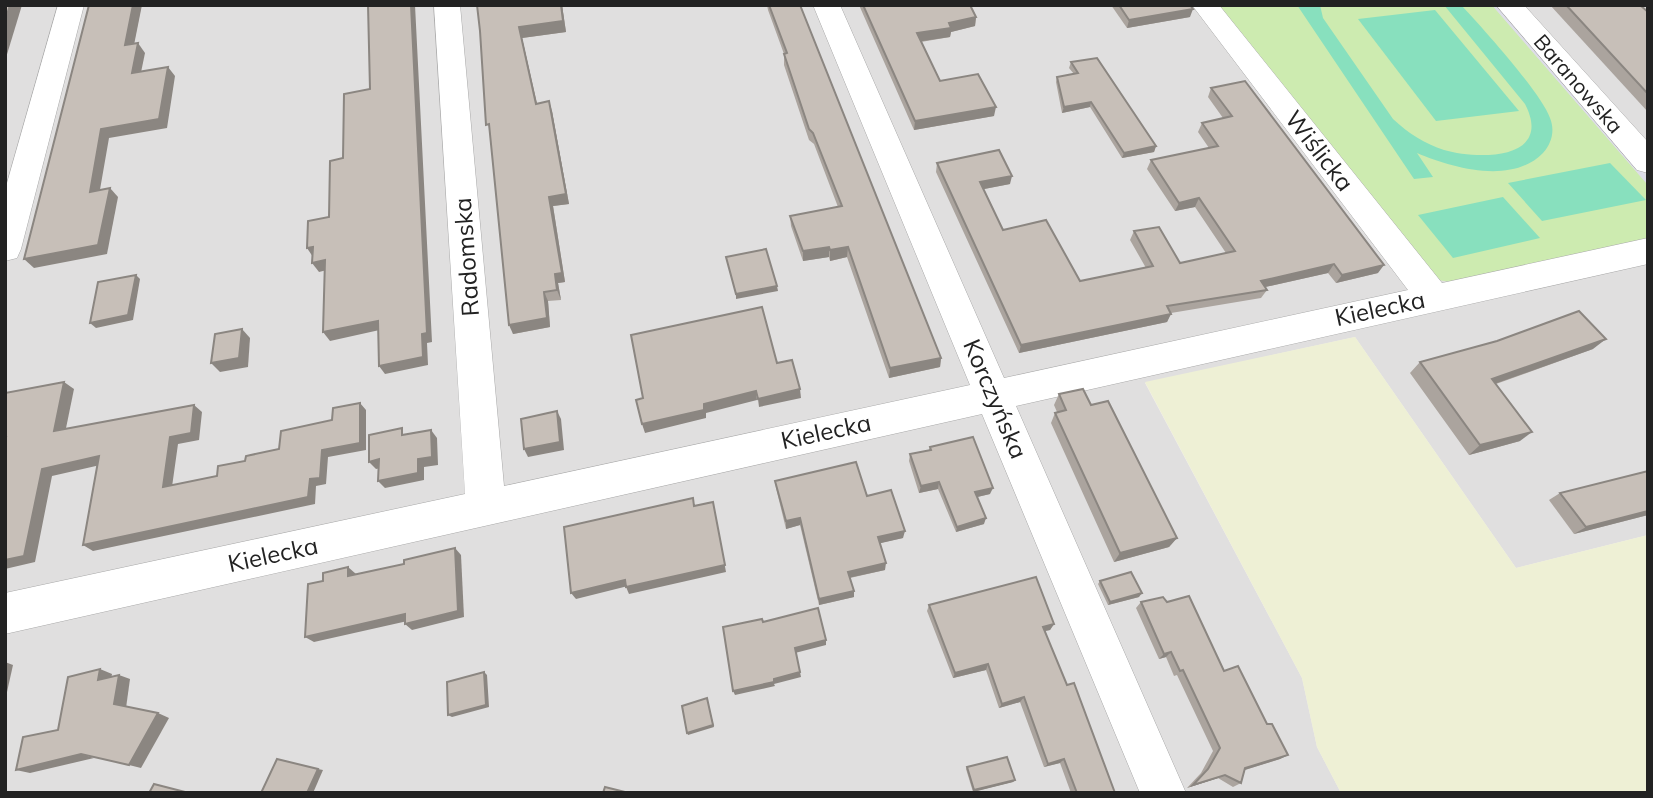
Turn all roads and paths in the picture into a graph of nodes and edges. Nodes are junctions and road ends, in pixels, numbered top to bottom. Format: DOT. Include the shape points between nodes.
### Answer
graph roads {
  1 [pos="71,5"];
  2 [pos="447,5"];
  3 [pos="826,5"];
  4 [pos="1205,5"];
  5 [pos="1509,5"];
  6 [pos="1648,162"];
  7 [pos="5,249"];
  8 [pos="1648,251"];
  9 [pos="1433,297"];
  10 [pos="993,396"];
  11 [pos="486,508"];
  12 [pos="5,614"];
  13 [pos="1163,793"];
  1 -- 7 [label="street"];
  2 -- 11 [label="street, Radomska"];
  3 -- 10 [label="street, Korczyńska"];
  4 -- 9 [label="street, Wiślicka"];
  5 -- 6 [label="street, Baranowska"];
  8 -- 9 [label="street, Kielecka"];
  9 -- 10 [label="street, Kielecka"];
  10 -- 11 [label="street, Kielecka"];
  10 -- 13 [label="street, Korczyńska"];
  11 -- 12 [label="street, Kielecka"];
}
